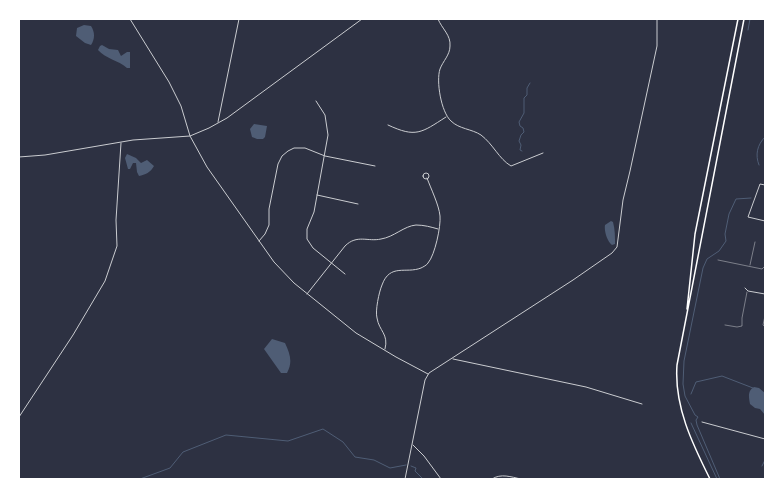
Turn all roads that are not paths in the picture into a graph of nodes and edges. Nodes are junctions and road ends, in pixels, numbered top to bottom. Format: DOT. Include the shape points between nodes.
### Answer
graph roads {
  1 [pos="130,19"];
  2 [pos="239,19"];
  3 [pos="362,19"];
  4 [pos="438,19"];
  5 [pos="657,19"];
  6 [pos="738,19"];
  7 [pos="744,19"];
  8 [pos="316,101"];
  9 [pos="447,117"];
  10 [pos="218,124"];
  11 [pos="388,125"];
  12 [pos="190,136"];
  13 [pos="121,142"];
  14 [pos="543,153"];
  15 [pos="325,156"];
  16 [pos="19,157"];
  17 [pos="375,166"];
  18 [pos="427,178"];
  19 [pos="765,186"];
  20 [pos="317,195"];
  21 [pos="358,204"];
  22 [pos="765,221"];
  23 [pos="439,229"];
  24 [pos="259,241"];
  25 [pos="755,242"];
  26 [pos="718,260"];
  27 [pos="332,263"];
  28 [pos="750,266"];
  29 [pos="765,266"];
  30 [pos="345,274"];
  31 [pos="745,288"];
  32 [pos="748,290"];
  33 [pos="307,294"];
  34 [pos="765,294"];
  35 [pos="686,316"];
  36 [pos="765,316"];
  37 [pos="725,325"];
  38 [pos="765,327"];
  39 [pos="385,350"];
  40 [pos="452,359"];
  41 [pos="428,374"];
  42 [pos="642,404"];
  43 [pos="19,417"];
  44 [pos="702,422"];
  45 [pos="765,439"];
  46 [pos="413,445"];
  47 [pos="405,479"];
  48 [pos="441,479"];
  49 [pos="492,479"];
  50 [pos="517,479"];
  51 [pos="520,479"];
  52 [pos="710,479"];
  1 -- 12 [label="street" via="169,82 181,106"];
  2 -- 10 [label="street"];
  3 -- 10 [label="street"];
  4 -- 9 [label="street" via="450,41 450,51 441,67 439,77 442,103"];
  5 -- 40 [label="street" via="657,46 623,200 617,247 573,280"];
  6 -- 35 [label="main road" via="695,234"];
  7 -- 35 [label="main road"];
  8 -- 15 [label="street" via="324,115 328,130"];
  9 -- 11 [label="street" via="426,130 417,132 404,132"];
  9 -- 14 [label="street" via="458,126 489,142 511,166"];
  10 -- 12 [label="street"];
  12 -- 13 [label="street"];
  12 -- 24 [label="street" via="207,167"];
  13 -- 16 [label="street"];
  13 -- 43 [label="street" via="117,246 108,273 73,335"];
  15 -- 17 [label="street"];
  15 -- 20 [label="street"];
  15 -- 24 [label="street" via="302,147 291,149 282,156 269,209 268,228"];
  18 -- 23 [label="street" via="440,213"];
  19 -- 22 [label="street" via="760,184 748,217"];
  20 -- 21 [label="street"];
  20 -- 27 [label="street" via="307,229 307,239 312,248"];
  23 -- 27 [label="street" via="415,225 384,239 356,239 348,243"];
  23 -- 39 [label="street" via="429,262 418,269 394,271 382,284 376,315 386,338"];
  24 -- 33 [label="street" via="281,270"];
  25 -- 28 [label="lane"];
  26 -- 28 [label="lane"];
  27 -- 30 [label="street"];
  27 -- 33 [label="street"];
  28 -- 29 [label="lane" via="762,269"];
  31 -- 32 [label="street"];
  32 -- 34 [label="street"];
  32 -- 37 [label="lane" via="742,326 738,328"];
  33 -- 39 [label="street" via="356,333"];
  35 -- 52 [label="main road" via="677,365 677,390 684,420"];
  36 -- 38 [label="lane"];
  39 -- 41 [label="street"];
  40 -- 41 [label="street"];
  40 -- 42 [label="street" via="586,387"];
  41 -- 46 [label="street"];
  44 -- 45 [label="street"];
  46 -- 47 [label="street"];
  46 -- 48 [label="street"];
  49 -- 50 [label="street" via="500,476"];
  50 -- 51 [label="street"];
}
